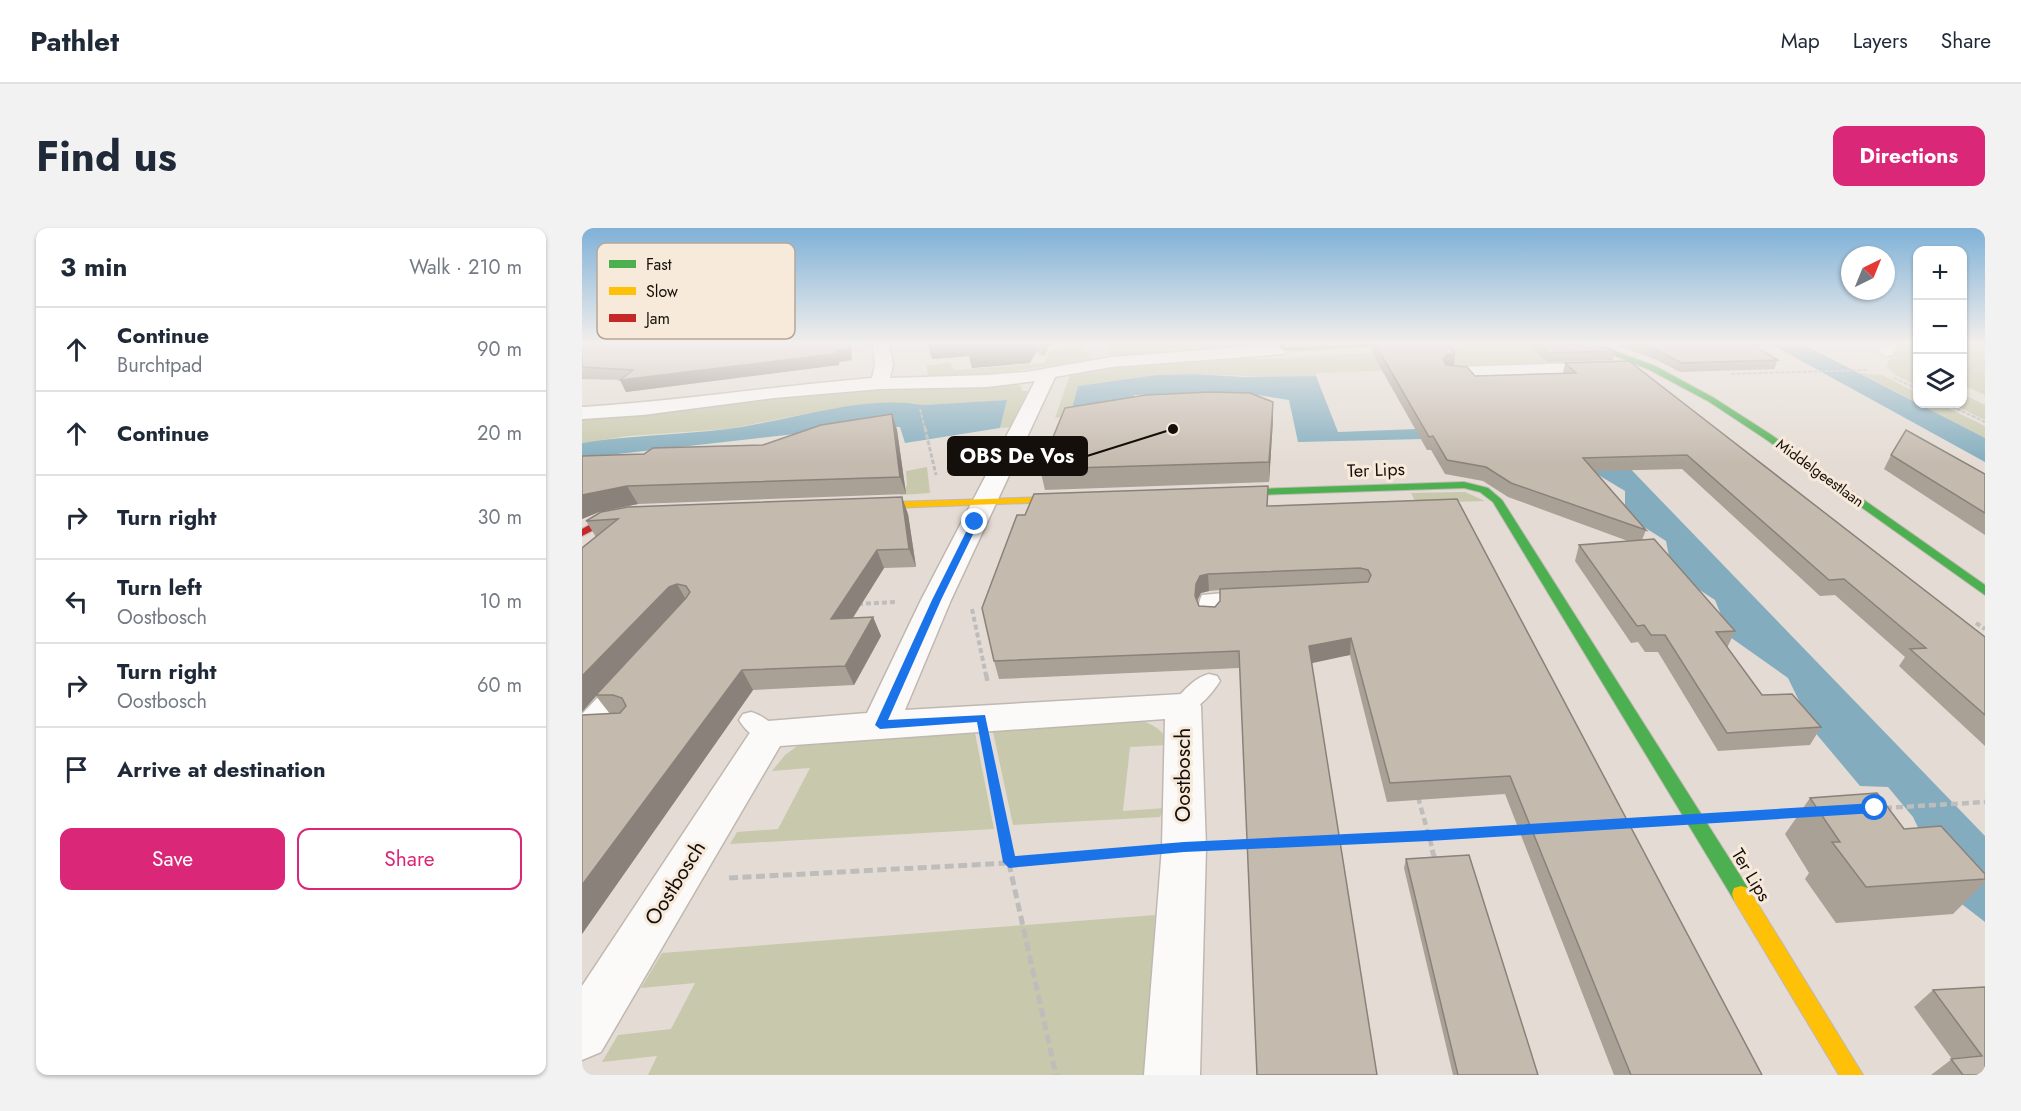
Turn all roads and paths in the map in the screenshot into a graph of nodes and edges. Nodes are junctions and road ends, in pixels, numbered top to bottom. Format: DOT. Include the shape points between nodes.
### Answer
graph roads {
  1 [pos="825,384"];
  2 [pos="1043,384"];
  3 [pos="1681,384"];
  4 [pos="918,402"];
  5 [pos="585,408"];
  6 [pos="1955,408"];
  7 [pos="1985,422"];
  8 [pos="927,440"];
  9 [pos="1214,494"];
  10 [pos="1095,498"];
  11 [pos="985,502"];
  12 [pos="852,507"];
  13 [pos="650,513"];
  14 [pos="582,533"];
  15 [pos="1985,591"];
  16 [pos="1267,597"];
  17 [pos="970,599"];
  18 [pos="1209,618"];
  19 [pos="641,664"];
  20 [pos="1209,681"];
  21 [pos="1183,706"];
  22 [pos="982,718"];
  23 [pos="880,725"];
  24 [pos="616,726"];
  25 [pos="1416,792"];
  26 [pos="1985,802"];
  27 [pos="1875,808"];
  28 [pos="1815,812"];
  29 [pos="1695,818"];
  30 [pos="1615,823"];
  31 [pos="1533,829"];
  32 [pos="1429,836"];
  33 [pos="1328,840"];
  34 [pos="1260,843"];
  35 [pos="1184,847"];
  36 [pos="1009,862"];
  37 [pos="1437,869"];
  38 [pos="676,881"];
  39 [pos="582,1033"];
  40 [pos="1056,1075"];
  41 [pos="1172,1075"];
  42 [pos="1852,1075"];
  1 -- 5 [label="street" via="643,409"];
  2 -- 11 [label="street"];
  3 -- 15 [label="street, Middelgeestlaan" via="1752,424"];
  4 -- 8 [label="path"];
  6 -- 7 [label="path"];
  9 -- 29 [label="street, Ter Lips" via="1446,485 1484,490 1497,500"];
  10 -- 11 [label="street"];
  11 -- 12 [label="street"];
  11 -- 23 [label="street"];
  13 -- 14 [label="street" via="614,517"];
  16 -- 18 [label="lane" via="1209,599"];
  17 -- 22 [label="path" via="990,690"];
  19 -- 24 [label="lane" via="585,726"];
  20 -- 21 [label="lane"];
  21 -- 22 [label="street, Oostbosch"];
  21 -- 35 [label="street, Oostbosch"];
  22 -- 23 [label="street, Oostbosch"];
  22 -- 36 [label="path"];
  23 -- 38 [label="street, Oostbosch" via="759,727"];
  25 -- 32 [label="path"];
  26 -- 27 [label="path"];
  28 -- 29 [label="path"];
  29 -- 30 [label="path"];
  29 -- 42 [label="street, Ter Lips"];
  31 -- 32 [label="path"];
  32 -- 33 [label="path"];
  32 -- 37 [label="path"];
  34 -- 35 [label="path"];
  35 -- 36 [label="path"];
  35 -- 41 [label="street, Oostbosch"];
  36 -- 38 [label="path"];
  36 -- 40 [label="path"];
  38 -- 39 [label="street, Oostbosch"];
}
